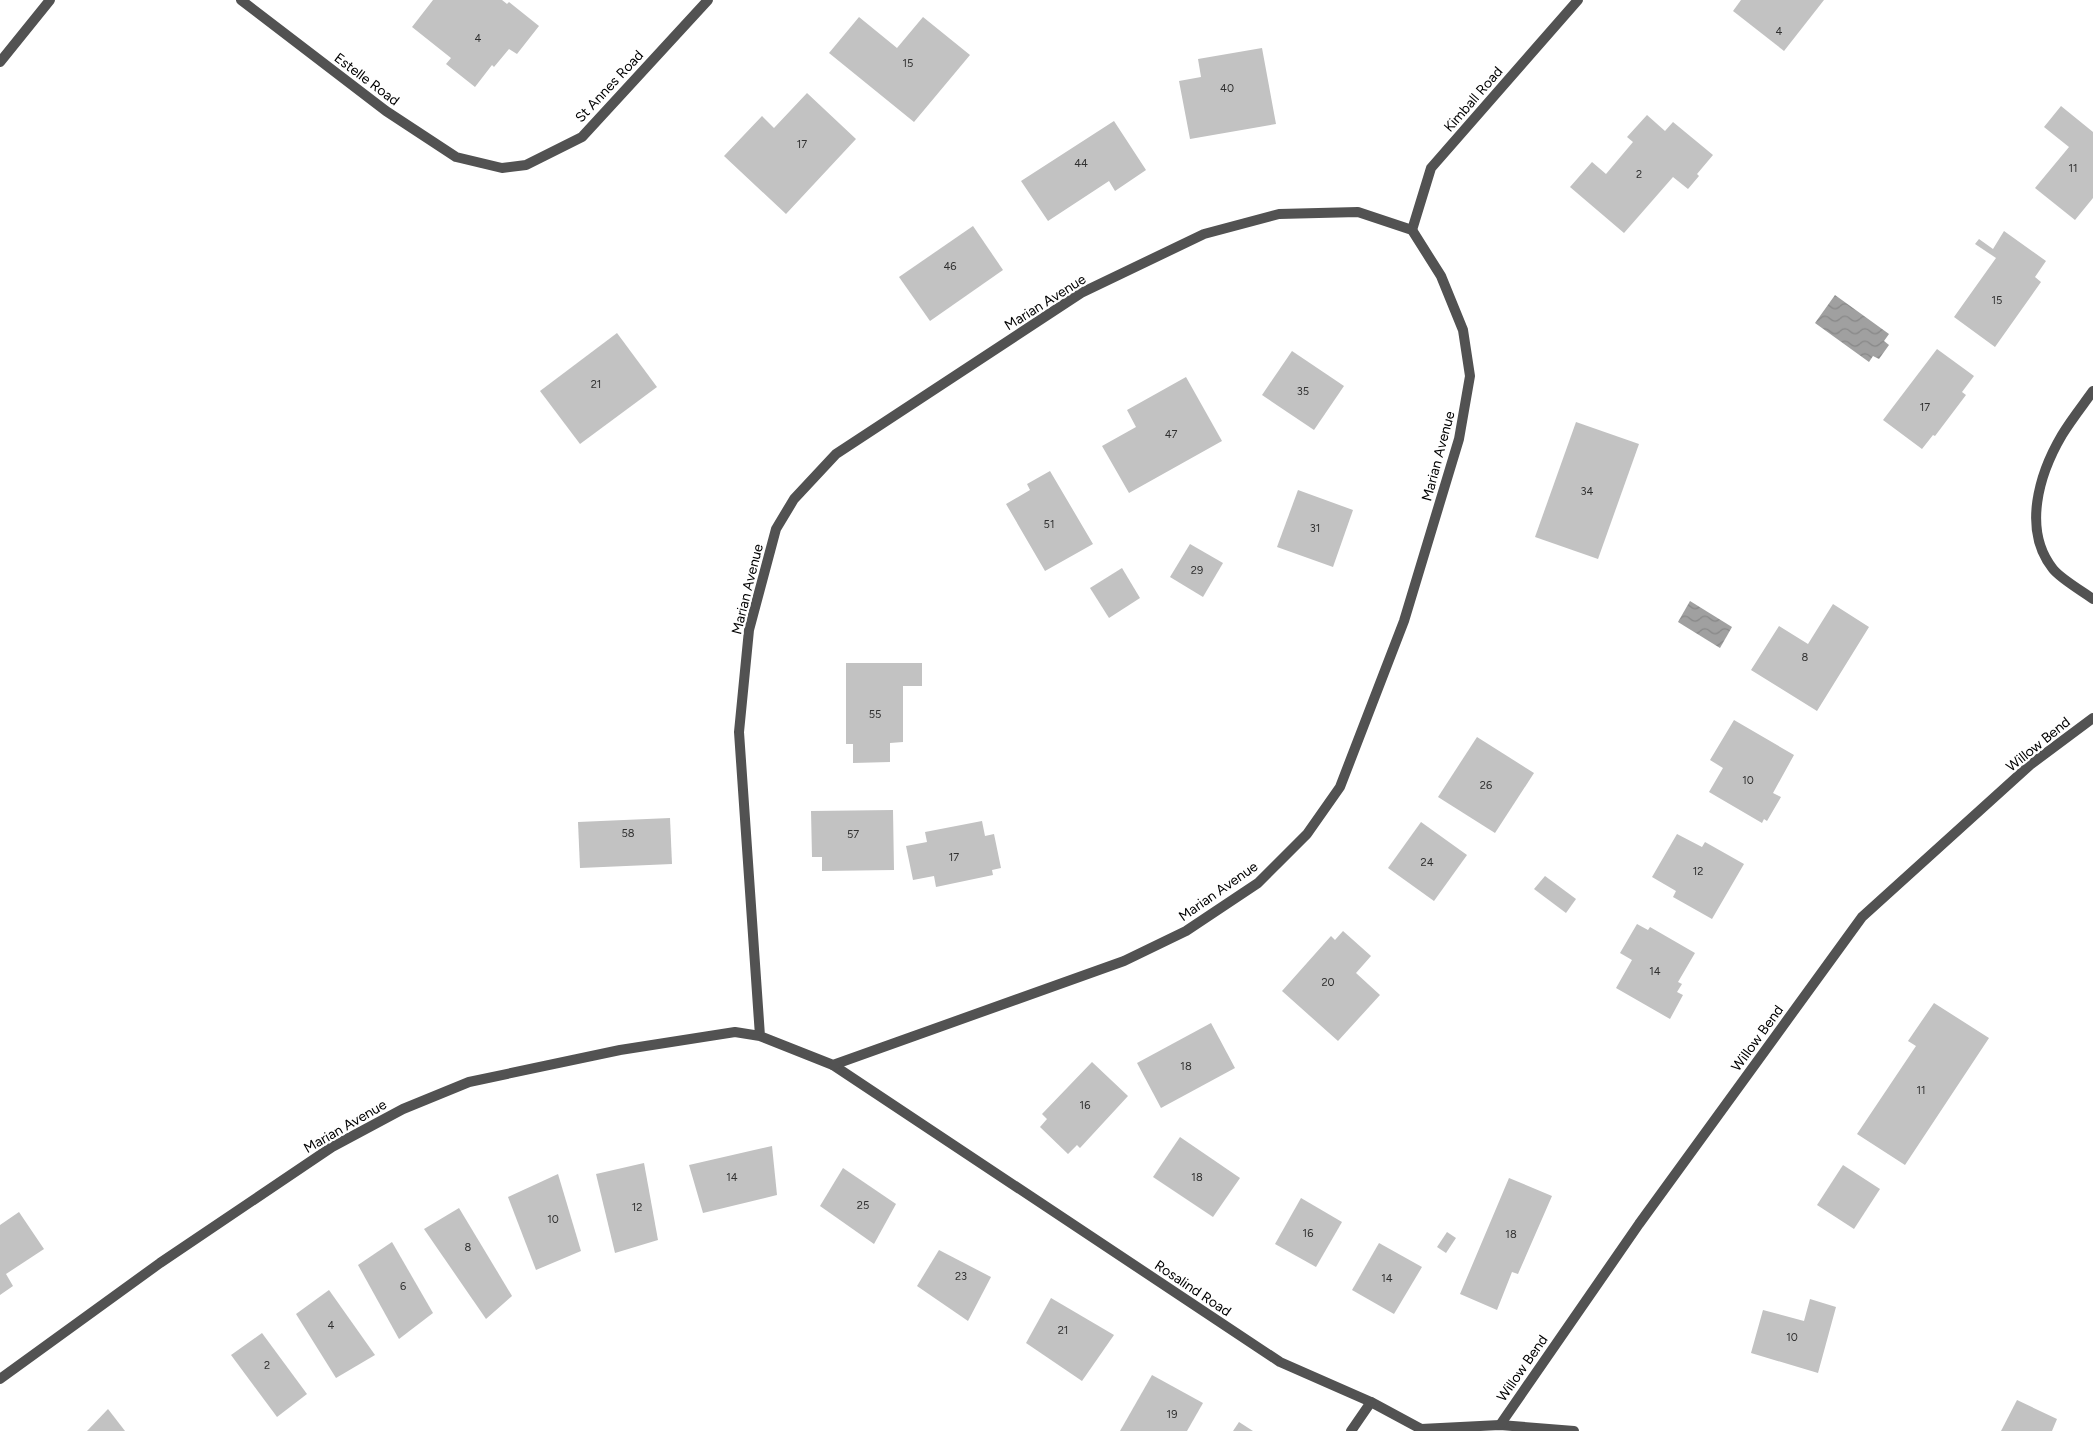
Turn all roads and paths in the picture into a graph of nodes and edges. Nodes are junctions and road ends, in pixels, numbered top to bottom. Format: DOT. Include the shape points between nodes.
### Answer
graph roads {
  1 [pos="50,0"];
  2 [pos="241,0"];
  3 [pos="708,0"];
  4 [pos="1578,0"];
  5 [pos="0,62"];
  6 [pos="484,164"];
  7 [pos="1412,230"];
  8 [pos="2093,391"];
  9 [pos="2093,599"];
  10 [pos="2093,718"];
  11 [pos="760,1036"];
  12 [pos="833,1065"];
  13 [pos="0,1379"];
  14 [pos="1372,1402"];
  15 [pos="1500,1425"];
  16 [pos="1351,1431"];
  17 [pos="1574,1431"];
  1 -- 5 [label="street"];
  2 -- 6 [label="street, Estelle Road" via="386,111 456,157"];
  3 -- 6 [label="street, St Annes Road" via="582,137 526,166 502,168"];
  4 -- 7 [label="street, Kimball Road" via="1431,168"];
  7 -- 11 [label="street, Marian Avenue" via="1358,212 1278,214 1204,234 1081,293 836,454 794,498 776,529 749,630 739,732"];
  7 -- 12 [label="street, Marian Avenue" via="1441,276 1463,330 1470,376 1459,439 1404,622 1340,787 1307,834 1258,883 1186,931 1124,961"];
  8 -- 9 [label="street" via="2062,435 2044,470 2036,505 2037,539 2053,570"];
  10 -- 15 [label="street, Willow Bend" via="2030,765 1862,917 1639,1224"];
  11 -- 12 [label="street, Marian Avenue"];
  11 -- 13 [label="street, Marian Avenue" via="735,1032 620,1050 469,1082 402,1109 324,1152 160,1263"];
  12 -- 14 [label="street, Rosalind Road" via="1280,1362"];
  14 -- 15 [label="street, Rosalind Road" via="1421,1429"];
  14 -- 16 [label="street"];
  15 -- 17 [label="street, Rosalind Road"];
}
